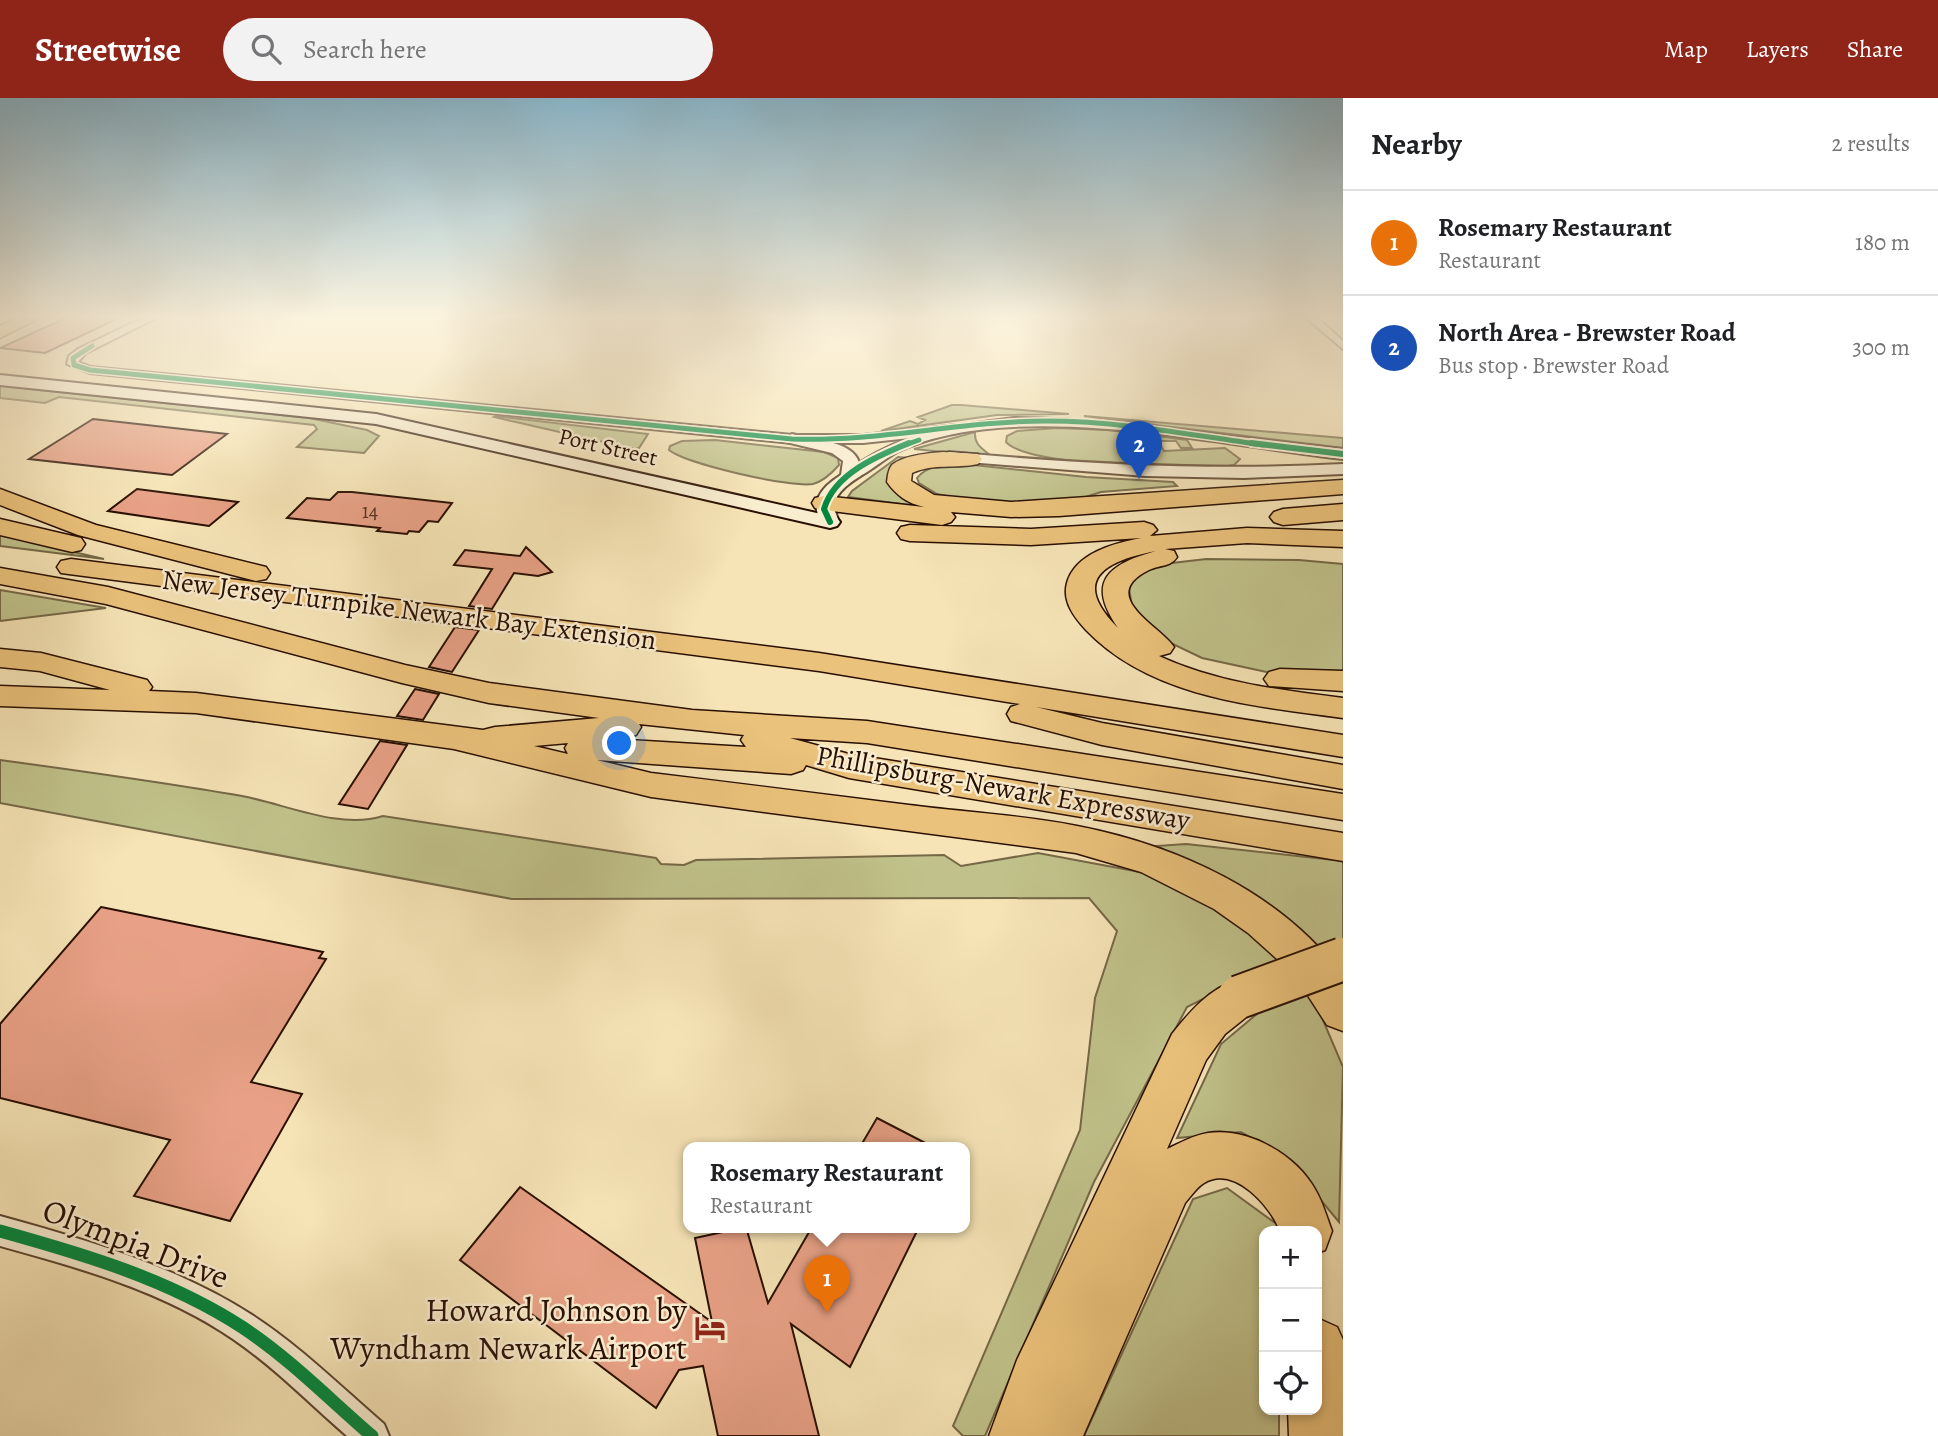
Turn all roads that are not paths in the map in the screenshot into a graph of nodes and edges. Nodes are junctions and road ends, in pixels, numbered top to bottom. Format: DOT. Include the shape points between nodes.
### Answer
graph roads {
  1 [pos="83,378"];
  2 [pos="176,378"];
  3 [pos="0,380"];
  4 [pos="1013,422"];
  5 [pos="970,427"];
  6 [pos="427,429"];
  7 [pos="792,439"];
  8 [pos="1217,439"];
  9 [pos="549,441"];
  10 [pos="506,448"];
  11 [pos="890,451"];
  12 [pos="1343,454"];
  13 [pos="970,459"];
  14 [pos="642,462"];
  15 [pos="1059,467"];
  16 [pos="1343,469"];
  17 [pos="1213,474"];
  18 [pos="849,475"];
  19 [pos="1343,485"];
  20 [pos="0,496"];
  21 [pos="1343,501"];
  22 [pos="827,512"];
  23 [pos="1343,512"];
  24 [pos="0,527"];
  25 [pos="1182,527"];
  26 [pos="1343,528"];
  27 [pos="1343,539"];
  28 [pos="1147,544"];
  29 [pos="1343,548"];
  30 [pos="1343,557"];
  31 [pos="0,558"];
  32 [pos="0,576"];
  33 [pos="388,608"];
  34 [pos="0,658"];
  35 [pos="819,662"];
  36 [pos="1343,681"];
  37 [pos="0,696"];
  38 [pos="196,703"];
  39 [pos="1343,708"];
  40 [pos="0,715"];
  41 [pos="1343,720"];
  42 [pos="692,722"];
  43 [pos="466,741"];
  44 [pos="1343,746"];
  45 [pos="849,766"];
  46 [pos="1343,777"];
  47 [pos="1343,807"];
  48 [pos="1343,846"];
  49 [pos="1343,959"];
  50 [pos="1343,1012"];
  51 [pos="1304,1226"];
  52 [pos="0,1231"];
  53 [pos="1317,1352"];
  54 [pos="1343,1372"];
  55 [pos="372,1436"];
  56 [pos="1019,1436"];
  57 [pos="1052,1436"];
  58 [pos="1319,1436"];
  59 [pos="1333,1436"];
  1 -- 9 [label="main road, Port Street" via="405,411"];
  2 -- 7 [label="street"];
  3 -- 6 [label="main road, Port Street" via="352,415"];
  4 -- 5 [label="street"];
  4 -- 8 [label="street" via="1084,422"];
  4 -- 15 [label="street" via="991,433 994,447 1009,457"];
  5 -- 7 [label="street" via="850,440"];
  5 -- 11 [label="street"];
  6 -- 9 [label="main road"];
  6 -- 10 [label="main road, Port Street"];
  7 -- 11 [label="street"];
  7 -- 18 [label="street" via="844,454 851,460"];
  8 -- 12 [label="street"];
  8 -- 17 [label="street" via="1247,451 1256,464"];
  9 -- 14 [label="main road, Port Street"];
  10 -- 14 [label="main road" via="547,449 624,466"];
  10 -- 22 [label="main road, Port Street"];
  11 -- 13 [label="street"];
  11 -- 18 [label="street"];
  13 -- 15 [label="street"];
  13 -- 19 [label="highway" via="911,465 901,470 899,482 923,499 981,508 1059,508"];
  14 -- 22 [label="main road, Port Street"];
  15 -- 17 [label="street"];
  16 -- 17 [label="street"];
  18 -- 22 [label="street"];
  20 -- 33 [label="highway" via="87,530"];
  21 -- 22 [label="highway" via="1014,521"];
  22 -- 25 [label="highway" via="921,534 1065,536"];
  23 -- 25 [label="highway"];
  24 -- 33 [label="highway"];
  25 -- 26 [label="highway" via="1284,523"];
  27 -- 28 [label="highway" via="1258,536"];
  28 -- 29 [label="highway" via="1238,542"];
  28 -- 39 [label="highway" via="1107,555 1082,578 1086,612 1114,641 1159,667 1206,684"];
  30 -- 36 [label="highway" via="1240,553 1168,557 1126,571 1116,581 1114,593 1126,620 1180,657 1242,675"];
  31 -- 33 [label="highway, New Jersey Turnpike Newark Bay Extension"];
  32 -- 42 [label="highway, New Jersey Turnpike Newark Bay Extension" via="118,599 434,682"];
  33 -- 35 [label="highway, New Jersey Turnpike Newark Bay Extension"];
  34 -- 38 [label="highway" via="41,662"];
  35 -- 41 [label="highway" via="1100,683"];
  35 -- 44 [label="highway"];
  35 -- 46 [label="highway" via="1102,734"];
  37 -- 38 [label="highway"];
  38 -- 40 [label="highway"];
  38 -- 43 [label="highway"];
  42 -- 43 [label="highway"];
  42 -- 45 [label="highway, Phillipsburg-Newark Expressway"];
  42 -- 47 [label="highway, Phillipsburg-Newark Expressway" via="867,732"];
  43 -- 45 [label="highway"];
  43 -- 50 [label="highway" via="651,785 1076,839 1127,851 1205,886 1260,919 1303,958"];
  45 -- 48 [label="highway, Phillipsburg-Newark Expressway"];
  49 -- 56 [label="highway, bridge" via="1239,997 1209,1020 1188,1048 1038,1381"];
  51 -- 57 [label="highway" via="1287,1194 1245,1160 1229,1155 1187,1163 1167,1185"];
  52 -- 55 [label="street, Olympia Drive" via="72,1251 225,1315"];
  53 -- 58 [label="highway"];
  54 -- 59 [label="highway"];
}
